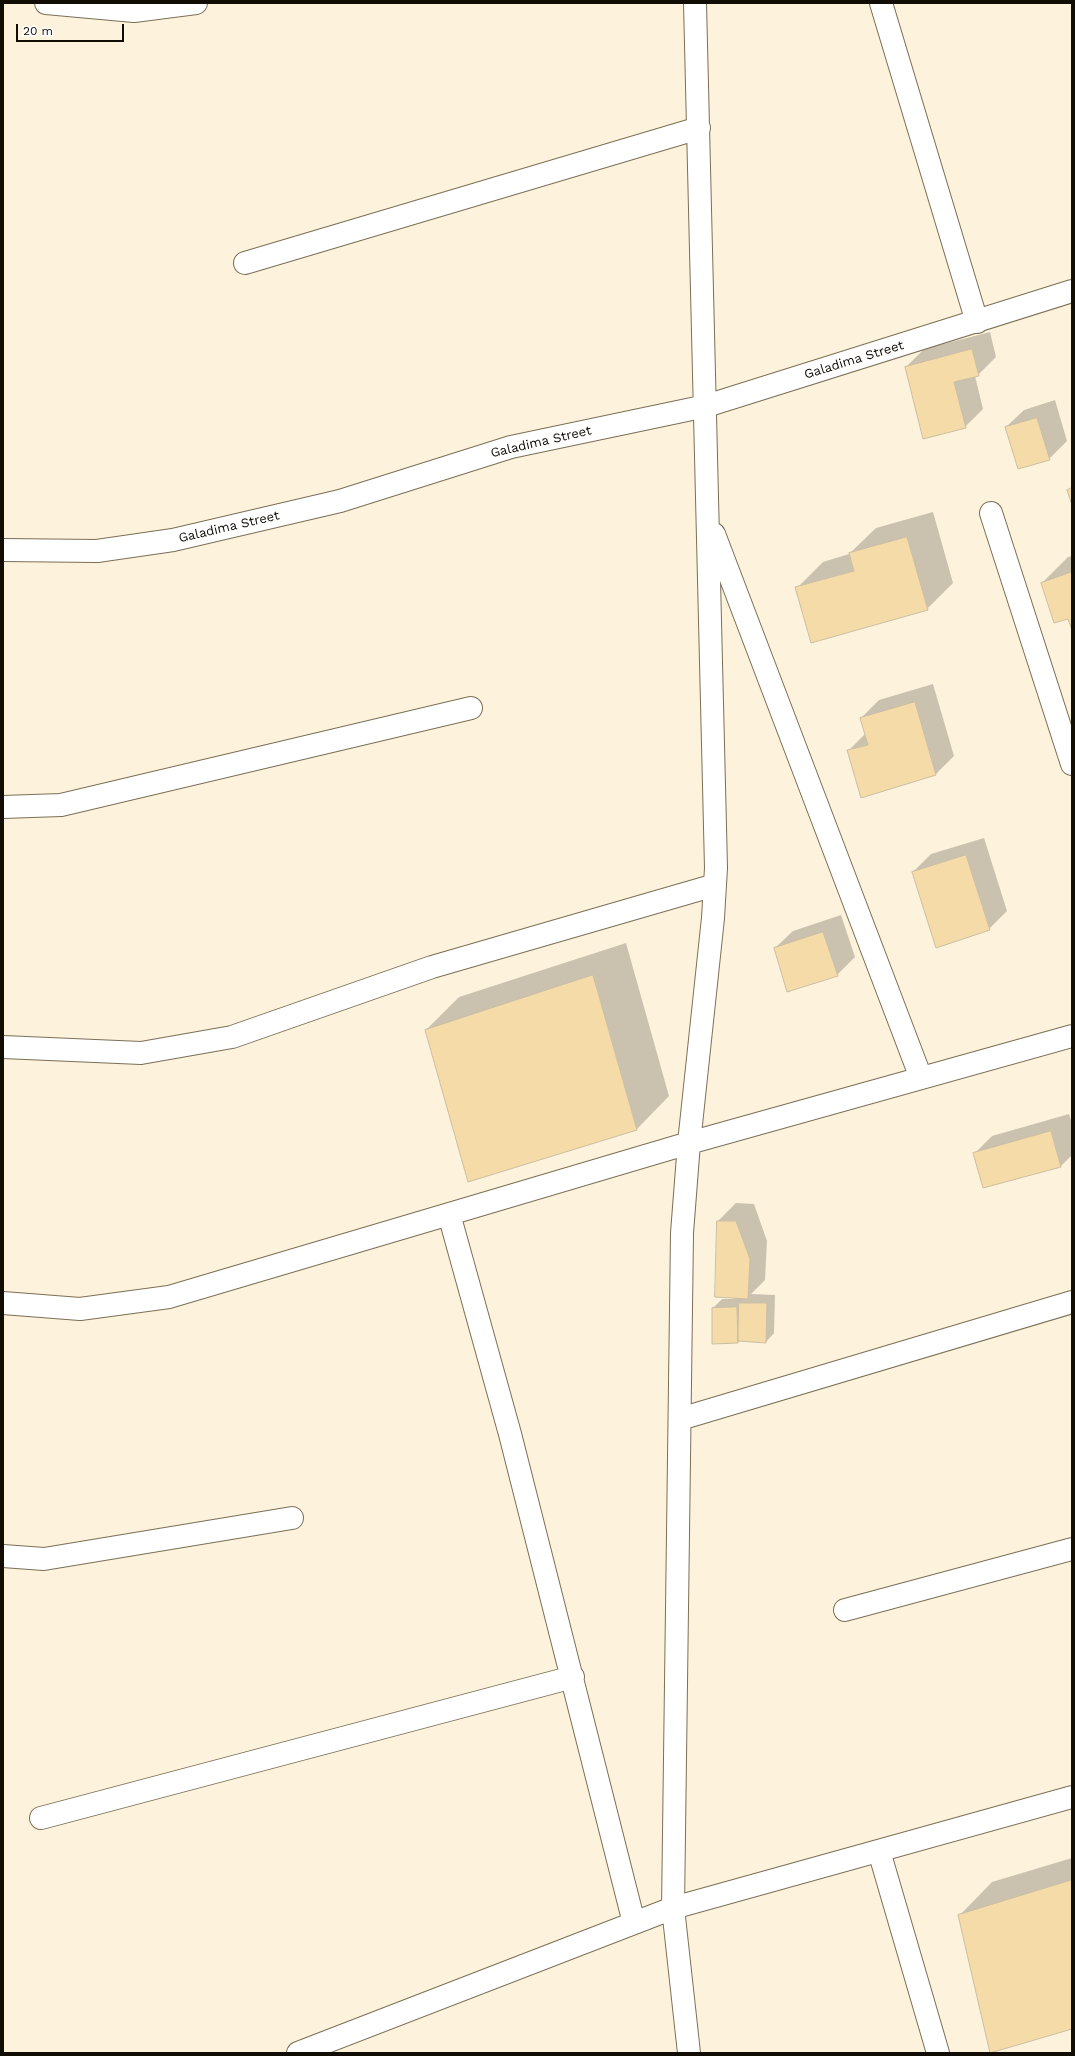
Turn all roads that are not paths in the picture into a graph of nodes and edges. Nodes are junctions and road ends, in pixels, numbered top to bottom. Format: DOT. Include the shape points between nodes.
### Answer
graph roads {
  1 [pos="46,3"];
  2 [pos="196,3"];
  3 [pos="695,3"];
  4 [pos="881,3"];
  5 [pos="699,128"];
  6 [pos="245,263"];
  7 [pos="1072,291"];
  8 [pos="977,322"];
  9 [pos="706,406"];
  10 [pos="990,513"];
  11 [pos="708,518"];
  12 [pos="3,550"];
  13 [pos="471,708"];
  14 [pos="1072,764"];
  15 [pos="3,807"];
  16 [pos="715,885"];
  17 [pos="1072,1036"];
  18 [pos="3,1047"];
  19 [pos="921,1078"];
  20 [pos="689,1143"];
  21 [pos="449,1214"];
  22 [pos="1072,1302"];
  23 [pos="3,1303"];
  24 [pos="680,1419"];
  25 [pos="292,1518"];
  26 [pos="1072,1549"];
  27 [pos="3,1556"];
  28 [pos="844,1610"];
  29 [pos="572,1677"];
  30 [pos="1072,1797"];
  31 [pos="41,1818"];
  32 [pos="879,1851"];
  33 [pos="673,1908"];
  34 [pos="634,1923"];
  35 [pos="298,2053"];
  36 [pos="689,2053"];
  37 [pos="938,2053"];
  1 -- 2 [label="street" via="134,11"];
  3 -- 5 [label="street"];
  4 -- 8 [label="street"];
  5 -- 6 [label="street"];
  5 -- 9 [label="street"];
  7 -- 8 [label="street, Galadima Street"];
  8 -- 9 [label="street, Galadima Street"];
  9 -- 11 [label="street"];
  9 -- 12 [label="street, Galadima Street" via="512,447 340,501 173,540 97,551"];
  10 -- 14 [label="street"];
  11 -- 16 [label="street"];
  11 -- 19 [label="street"];
  13 -- 15 [label="street" via="61,805"];
  16 -- 18 [label="street" via="432,967 232,1037 141,1053"];
  16 -- 20 [label="street"];
  17 -- 19 [label="street"];
  19 -- 20 [label="street"];
  20 -- 21 [label="street"];
  20 -- 24 [label="street" via="682,1234"];
  21 -- 23 [label="street" via="169,1297 80,1309"];
  21 -- 29 [label="street" via="512,1442"];
  22 -- 24 [label="street"];
  24 -- 33 [label="street"];
  25 -- 27 [label="street" via="44,1559"];
  26 -- 28 [label="street"];
  29 -- 31 [label="street"];
  29 -- 34 [label="street"];
  30 -- 32 [label="street"];
  32 -- 33 [label="street"];
  32 -- 37 [label="street"];
  33 -- 34 [label="street"];
  33 -- 36 [label="street"];
  34 -- 35 [label="street"];
}
